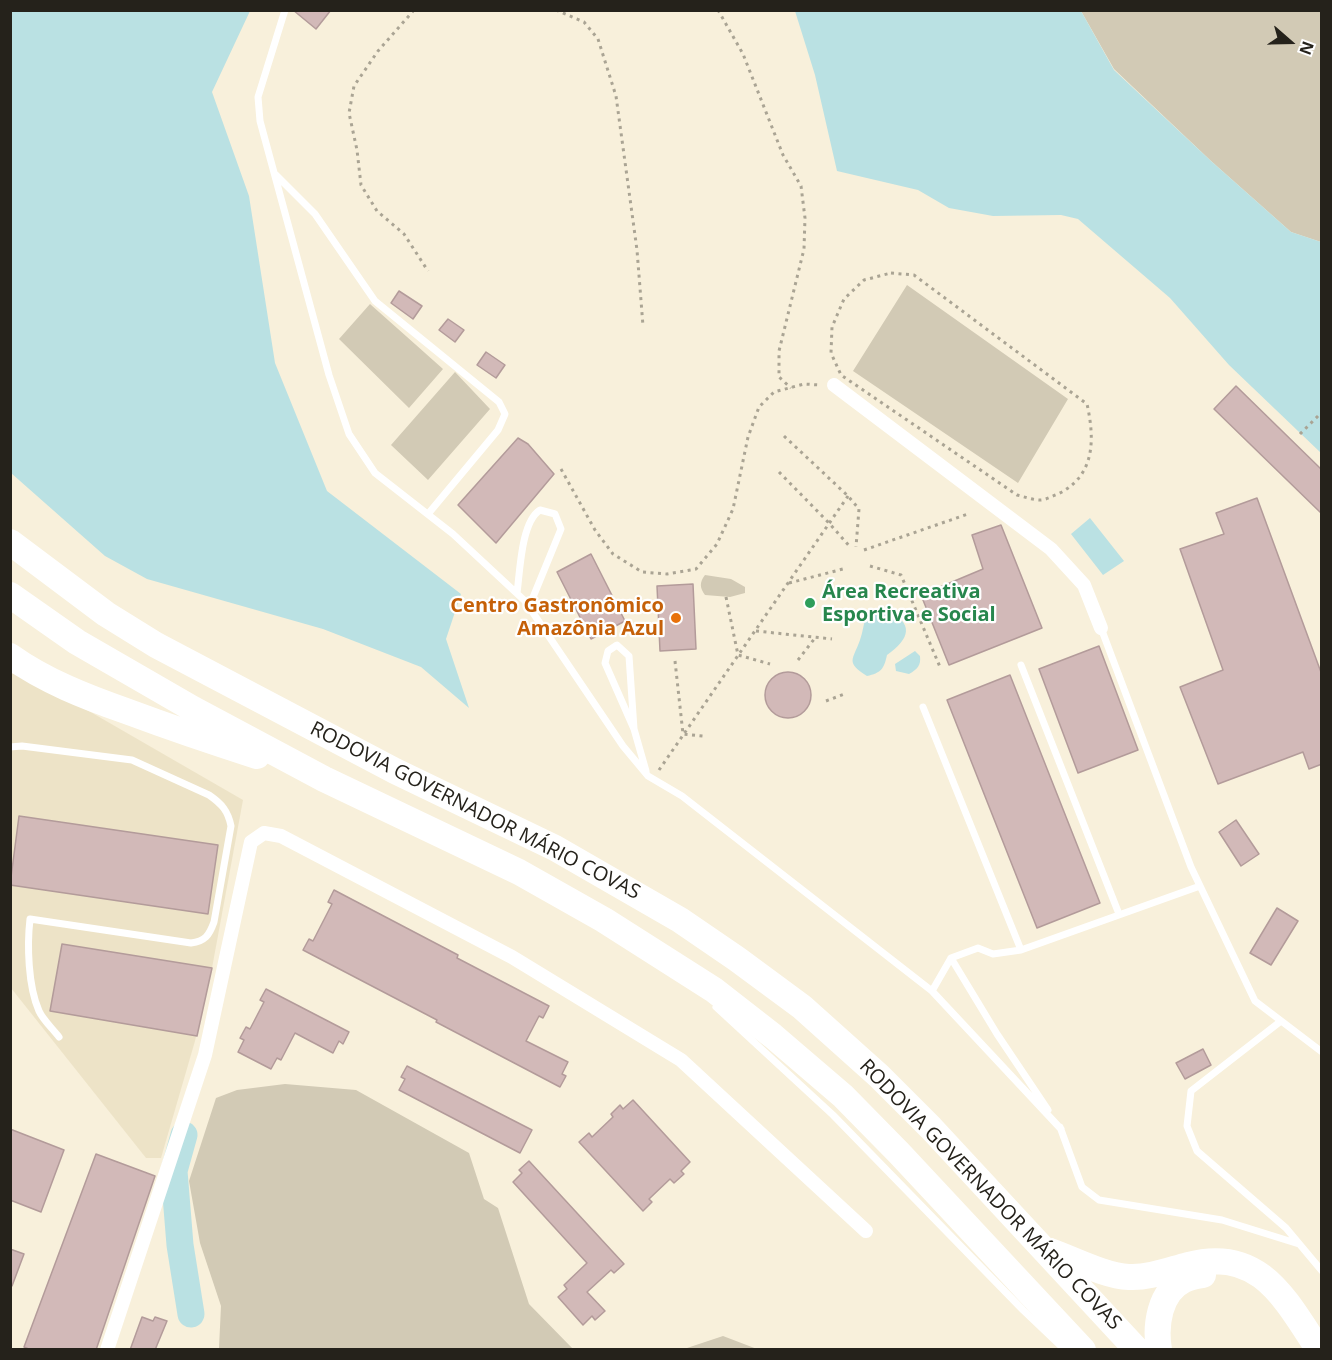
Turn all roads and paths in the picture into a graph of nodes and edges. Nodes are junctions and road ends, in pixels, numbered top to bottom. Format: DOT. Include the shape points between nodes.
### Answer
graph roads {
  1 [pos="285,10"];
  2 [pos="414,10"];
  3 [pos="556,10"];
  4 [pos="718,10"];
  5 [pos="274,173"];
  6 [pos="428,271"];
  7 [pos="643,326"];
  8 [pos="834,385"];
  9 [pos="791,388"];
  10 [pos="1322,412"];
  11 [pos="1093,429"];
  12 [pos="1300,434"];
  13 [pos="784,436"];
  14 [pos="561,469"];
  15 [pos="779,472"];
  16 [pos="848,496"];
  17 [pos="428,514"];
  18 [pos="968,514"];
  19 [pos="829,523"];
  20 [pos="10,542"];
  21 [pos="856,547"];
  22 [pos="851,548"];
  23 [pos="864,550"];
  24 [pos="870,566"];
  25 [pos="843,570"];
  26 [pos="788,584"];
  27 [pos="517,593"];
  28 [pos="10,595"];
  29 [pos="726,597"];
  30 [pos="529,607"];
  31 [pos="1101,628"];
  32 [pos="755,631"];
  33 [pos="816,638"];
  34 [pos="832,639"];
  35 [pos="738,655"];
  36 [pos="13,660"];
  37 [pos="798,660"];
  38 [pos="675,661"];
  39 [pos="770,664"];
  40 [pos="1021,665"];
  41 [pos="940,668"];
  42 [pos="847,693"];
  43 [pos="826,701"];
  44 [pos="923,707"];
  45 [pos="634,729"];
  46 [pos="683,734"];
  47 [pos="703,736"];
  48 [pos="10,747"];
  49 [pos="650,778"];
  50 [pos="324,779"];
  51 [pos="1200,886"];
  52 [pos="1119,914"];
  53 [pos="1021,950"];
  54 [pos="951,958"];
  55 [pos="672,962"];
  56 [pos="932,991"];
  57 [pos="703,994"];
  58 [pos="711,1002"];
  59 [pos="1281,1021"];
  60 [pos="59,1037"];
  61 [pos="1322,1052"];
  62 [pos="1061,1129"];
  63 [pos="866,1231"];
  64 [pos="1299,1244"];
  65 [pos="1045,1249"];
  66 [pos="1322,1271"];
  67 [pos="107,1350"];
  68 [pos="1065,1350"];
  69 [pos="1083,1350"];
  70 [pos="1137,1350"];
  71 [pos="1159,1350"];
  72 [pos="1302,1350"];
  73 [pos="1319,1350"];
  1 -- 5 [label="lane" via="258,97"];
  2 -- 6 [label="path" via="354,86 349,113 361,184 377,211 404,234"];
  3 -- 7 [label="path" via="584,22 598,39 616,96 638,250"];
  4 -- 9 [label="path" via="743,54 783,155 801,186 804,249 778,351 779,377"];
  5 -- 17 [label="lane" via="349,434 375,473"];
  5 -- 17 [label="lane" via="315,214 375,301 499,402 505,414 498,430"];
  8 -- 9 [label="path" via="804,384"];
  8 -- 31 [label="street" via="1051,549 1084,585"];
  9 -- 14 [label="path" via="774,392 759,407 748,437 733,509 717,544 696,569 667,574 642,572 614,554 595,530"];
  10 -- 12 [label="path"];
  11 -- 11 [label="path" via="1087,404 915,275 891,273 864,280 844,299 832,327 831,353 842,375 1017,495 1043,501 1071,488 1092,450"];
  13 -- 16 [label="path"];
  15 -- 19 [label="path"];
  16 -- 19 [label="path"];
  16 -- 21 [label="path" via="859,509"];
  17 -- 27 [label="lane"];
  18 -- 23 [label="path"];
  19 -- 22 [label="path"];
  19 -- 26 [label="path"];
  20 -- 65 [label="highway, RODOVIA GOVERNADOR MÁRIO COVAS" via="106,614 156,645 395,771 555,848 680,920 802,1007 842,1042 931,1128"];
  24 -- 41 [label="path" via="901,575"];
  25 -- 26 [label="path"];
  26 -- 32 [label="path"];
  27 -- 30 [label="lane"];
  27 -- 30 [label="lane" via="526,532 533,514 540,510 555,514 561,529"];
  28 -- 50 [label="highway, RODOVIA GOVERNADOR MÁRIO COVAS" via="123,670"];
  29 -- 35 [label="path"];
  30 -- 49 [label="lane" via="623,746"];
  31 -- 51 [label="lane"];
  32 -- 33 [label="path"];
  32 -- 35 [label="path"];
  33 -- 34 [label="path"];
  33 -- 37 [label="path"];
  35 -- 39 [label="path"];
  35 -- 46 [label="path"];
  36 -- 50 [label="highway" via="87,697"];
  38 -- 46 [label="path"];
  40 -- 52 [label="lane"];
  42 -- 43 [label="path"];
  44 -- 53 [label="lane"];
  45 -- 45 [label="lane" via="629,656 617,645 608,651 605,663"];
  45 -- 49 [label="lane"];
  46 -- 47 [label="path"];
  46 -- 49 [label="path"];
  48 -- 60 [label="lane" via="132,760 220,802 231,826 214,922 202,941 190,943 30,919 31,982 39,1012"];
  49 -- 56 [label="lane" via="682,796"];
  50 -- 55 [label="highway, RODOVIA GOVERNADOR MÁRIO COVAS" via="519,872"];
  51 -- 52 [label="lane"];
  51 -- 59 [label="lane" via="1255,1001"];
  52 -- 53 [label="lane"];
  53 -- 54 [label="lane" via="993,954 978,948"];
  54 -- 56 [label="lane"];
  54 -- 62 [label="lane"];
  55 -- 57 [label="lane"];
  55 -- 69 [label="highway, RODOVIA GOVERNADOR MÁRIO COVAS" via="746,1014 843,1096"];
  56 -- 62 [label="lane"];
  58 -- 68 [label="lane" via="833,1115"];
  59 -- 61 [label="lane"];
  59 -- 64 [label="lane" via="1191,1090 1187,1126 1197,1151 1286,1228"];
  62 -- 64 [label="lane" via="1082,1187 1099,1200 1222,1220"];
  63 -- 67 [label="street" via="681,1060 512,957 281,836 264,833 251,842 206,1055"];
  64 -- 66 [label="lane"];
  65 -- 70 [label="highway, RODOVIA GOVERNADOR MÁRIO COVAS"];
  65 -- 73 [label="highway" via="1129,1277 1215,1260 1245,1266 1262,1274 1286,1301"];
  71 -- 72 [label="highway" via="1158,1319 1170,1292 1185,1280 1221,1273 1256,1284"];
}
